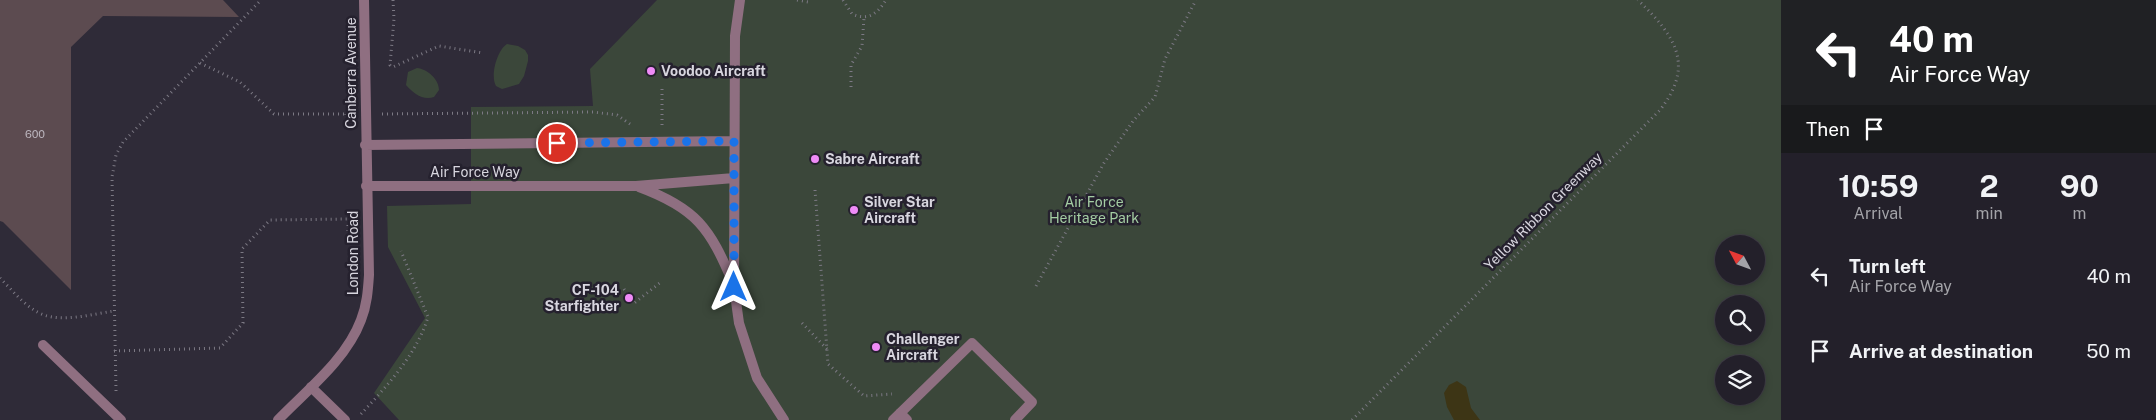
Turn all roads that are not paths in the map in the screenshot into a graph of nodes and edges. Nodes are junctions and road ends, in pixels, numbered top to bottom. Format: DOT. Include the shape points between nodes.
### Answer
graph roads {
  1 [pos="364,0"];
  2 [pos="740,0"];
  3 [pos="734,141"];
  4 [pos="365,146"];
  5 [pos="734,178"];
  6 [pos="366,186"];
  7 [pos="636,186"];
  8 [pos="734,287"];
  9 [pos="43,345"];
  10 [pos="311,386"];
  11 [pos="900,418"];
  12 [pos="121,420"];
  13 [pos="278,420"];
  14 [pos="345,420"];
  15 [pos="784,420"];
  16 [pos="1015,420"];
  1 -- 4 [label="street, Canberra Avenue"];
  2 -- 3 [label="street" via="735,36"];
  3 -- 4 [label="street, Air Force Way"];
  3 -- 5 [label="street"];
  4 -- 6 [label="street, London Road"];
  5 -- 7 [label="street, Air Force Way"];
  5 -- 8 [label="street"];
  6 -- 7 [label="street, Air Force Way"];
  6 -- 10 [label="street, London Road" via="369,275 361,321 335,362"];
  7 -- 8 [label="street" via="673,201 706,230 718,248"];
  8 -- 15 [label="street" via="739,323 757,378"];
  9 -- 12 [label="street"];
  10 -- 13 [label="street, London Road"];
  10 -- 14 [label="street"];
  11 -- 16 [label="street" via="972,343 1032,402"];
}
